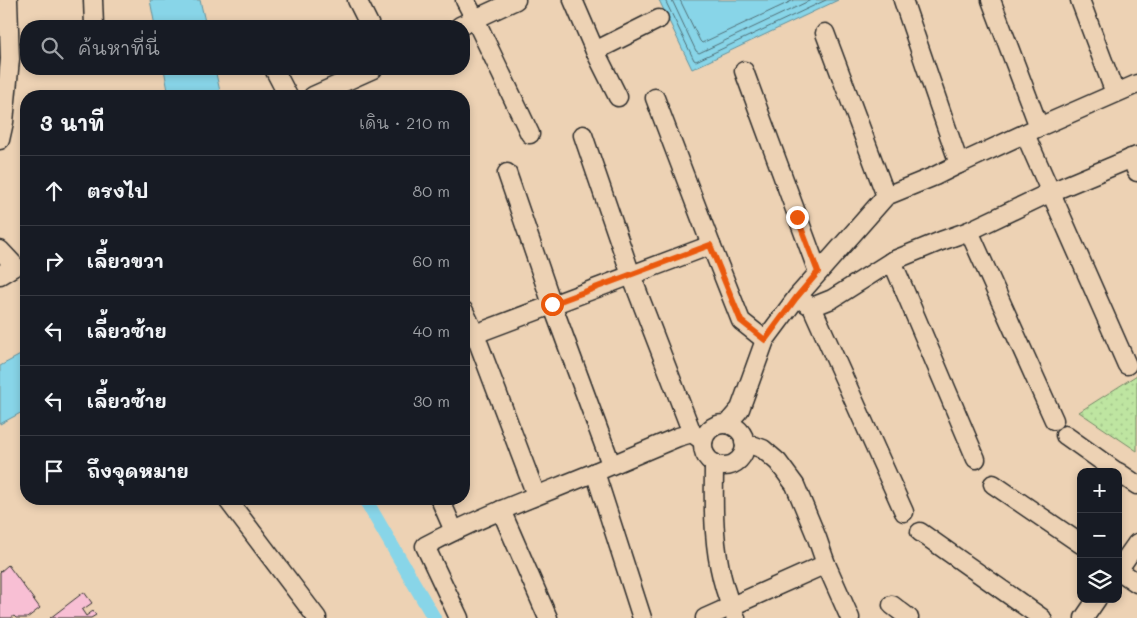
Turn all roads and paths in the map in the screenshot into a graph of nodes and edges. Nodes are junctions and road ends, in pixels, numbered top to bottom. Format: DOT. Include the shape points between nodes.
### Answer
graph roads {
  1 [pos="8,0"];
  2 [pos="93,0"];
  3 [pos="357,0"];
  4 [pos="464,0"];
  5 [pos="516,0"];
  6 [pos="573,0"];
  7 [pos="903,0"];
  8 [pos="991,0"];
  9 [pos="1080,0"];
  10 [pos="659,19"];
  11 [pos="94,20"];
  12 [pos="367,20"];
  13 [pos="467,20"];
  14 [pos="470,22"];
  15 [pos="470,27"];
  16 [pos="825,32"];
  17 [pos="595,51"];
  18 [pos="744,71"];
  19 [pos="277,75"];
  20 [pos="359,75"];
  21 [pos="1137,84"];
  22 [pos="285,90"];
  23 [pos="326,90"];
  24 [pos="1114,93"];
  25 [pos="618,97"];
  26 [pos="655,98"];
  27 [pos="1032,130"];
  28 [pos="530,134"];
  29 [pos="582,135"];
  30 [pos="0,140"];
  31 [pos="1135,162"];
  32 [pos="959,164"];
  33 [pos="507,173"];
  34 [pos="1051,192"];
  35 [pos="886,196"];
  36 [pos="969,231"];
  37 [pos="710,245"];
  38 [pos="0,250"];
  39 [pos="892,261"];
  40 [pos="818,272"];
  41 [pos="0,275"];
  42 [pos="631,275"];
  43 [pos="796,298"];
  44 [pos="552,304"];
  45 [pos="812,307"];
  46 [pos="470,324"];
  47 [pos="475,334"];
  48 [pos="765,340"];
  49 [pos="1127,365"];
  50 [pos="1054,420"];
  51 [pos="727,424"];
  52 [pos="1064,435"];
  53 [pos="697,437"];
  54 [pos="744,442"];
  55 [pos="976,459"];
  56 [pos="714,463"];
  57 [pos="612,464"];
  58 [pos="1112,468"];
  59 [pos="595,472"];
  60 [pos="1122,475"];
  61 [pos="994,484"];
  62 [pos="1137,486"];
  63 [pos="536,495"];
  64 [pos="232,505"];
  65 [pos="443,505"];
  66 [pos="501,510"];
  67 [pos="904,512"];
  68 [pos="454,531"];
  69 [pos="920,532"];
  70 [pos="1077,541"];
  71 [pos="1137,543"];
  72 [pos="826,564"];
  73 [pos="1137,583"];
  74 [pos="1094,603"];
  75 [pos="892,605"];
  76 [pos="733,612"];
  77 [pos="317,618"];
  78 [pos="459,618"];
  79 [pos="548,618"];
  80 [pos="642,618"];
  81 [pos="705,618"];
  82 [pos="850,618"];
  83 [pos="909,618"];
  84 [pos="1042,618"];
  85 [pos="1084,618"];
  1 -- 30 [label="street" via="10,59"];
  2 -- 11 [label="street"];
  3 -- 12 [label="street"];
  4 -- 13 [label="street"];
  5 -- 14 [label="street"];
  6 -- 17 [label="street"];
  7 -- 32 [label="street"];
  8 -- 27 [label="street"];
  9 -- 24 [label="street"];
  10 -- 17 [label="street"];
  15 -- 28 [label="street"];
  16 -- 35 [label="street"];
  17 -- 25 [label="street"];
  18 -- 40 [label="street"];
  19 -- 22 [label="street"];
  20 -- 23 [label="street"];
  21 -- 24 [label="street"];
  24 -- 27 [label="street"];
  26 -- 37 [label="street"];
  27 -- 32 [label="street"];
  27 -- 34 [label="street"];
  29 -- 42 [label="street"];
  31 -- 34 [label="street"];
  32 -- 35 [label="street"];
  33 -- 44 [label="street"];
  34 -- 36 [label="street"];
  34 -- 49 [label="street"];
  35 -- 40 [label="street"];
  36 -- 39 [label="street"];
  36 -- 50 [label="street"];
  37 -- 42 [label="street"];
  37 -- 48 [label="street" via="741,321"];
  38 -- 41 [label="street" via="15,266"];
  39 -- 45 [label="street" via="853,287"];
  39 -- 55 [label="street"];
  40 -- 43 [label="street"];
  42 -- 44 [label="street"];
  42 -- 53 [label="street"];
  43 -- 45 [label="street"];
  43 -- 48 [label="street"];
  44 -- 47 [label="street"];
  44 -- 57 [label="street"];
  45 -- 67 [label="street"];
  46 -- 47 [label="street"];
  47 -- 63 [label="street"];
  48 -- 51 [label="street" via="740,409"];
  51 -- 53 [label="street" via="714,426 705,435"];
  51 -- 54 [label="street" via="739,430"];
  52 -- 58 [label="street"];
  53 -- 56 [label="street" via="705,454"];
  53 -- 57 [label="street" via="678,437"];
  54 -- 56 [label="street" via="738,460 727,465"];
  54 -- 72 [label="street" via="763,448 795,485"];
  56 -- 76 [label="street" via="718,561"];
  57 -- 59 [label="street"];
  59 -- 63 [label="street"];
  59 -- 80 [label="street"];
  60 -- 62 [label="street"];
  61 -- 70 [label="street"];
  63 -- 66 [label="street"];
  64 -- 77 [label="street"];
  65 -- 68 [label="street"];
  66 -- 68 [label="street"];
  66 -- 79 [label="street"];
  68 -- 78 [label="street" via="425,546"];
  69 -- 84 [label="street"];
  71 -- 73 [label="street" via="1118,570"];
  72 -- 76 [label="street"];
  72 -- 82 [label="street"];
  74 -- 85 [label="street"];
  75 -- 83 [label="street"];
  76 -- 81 [label="street"];
}
